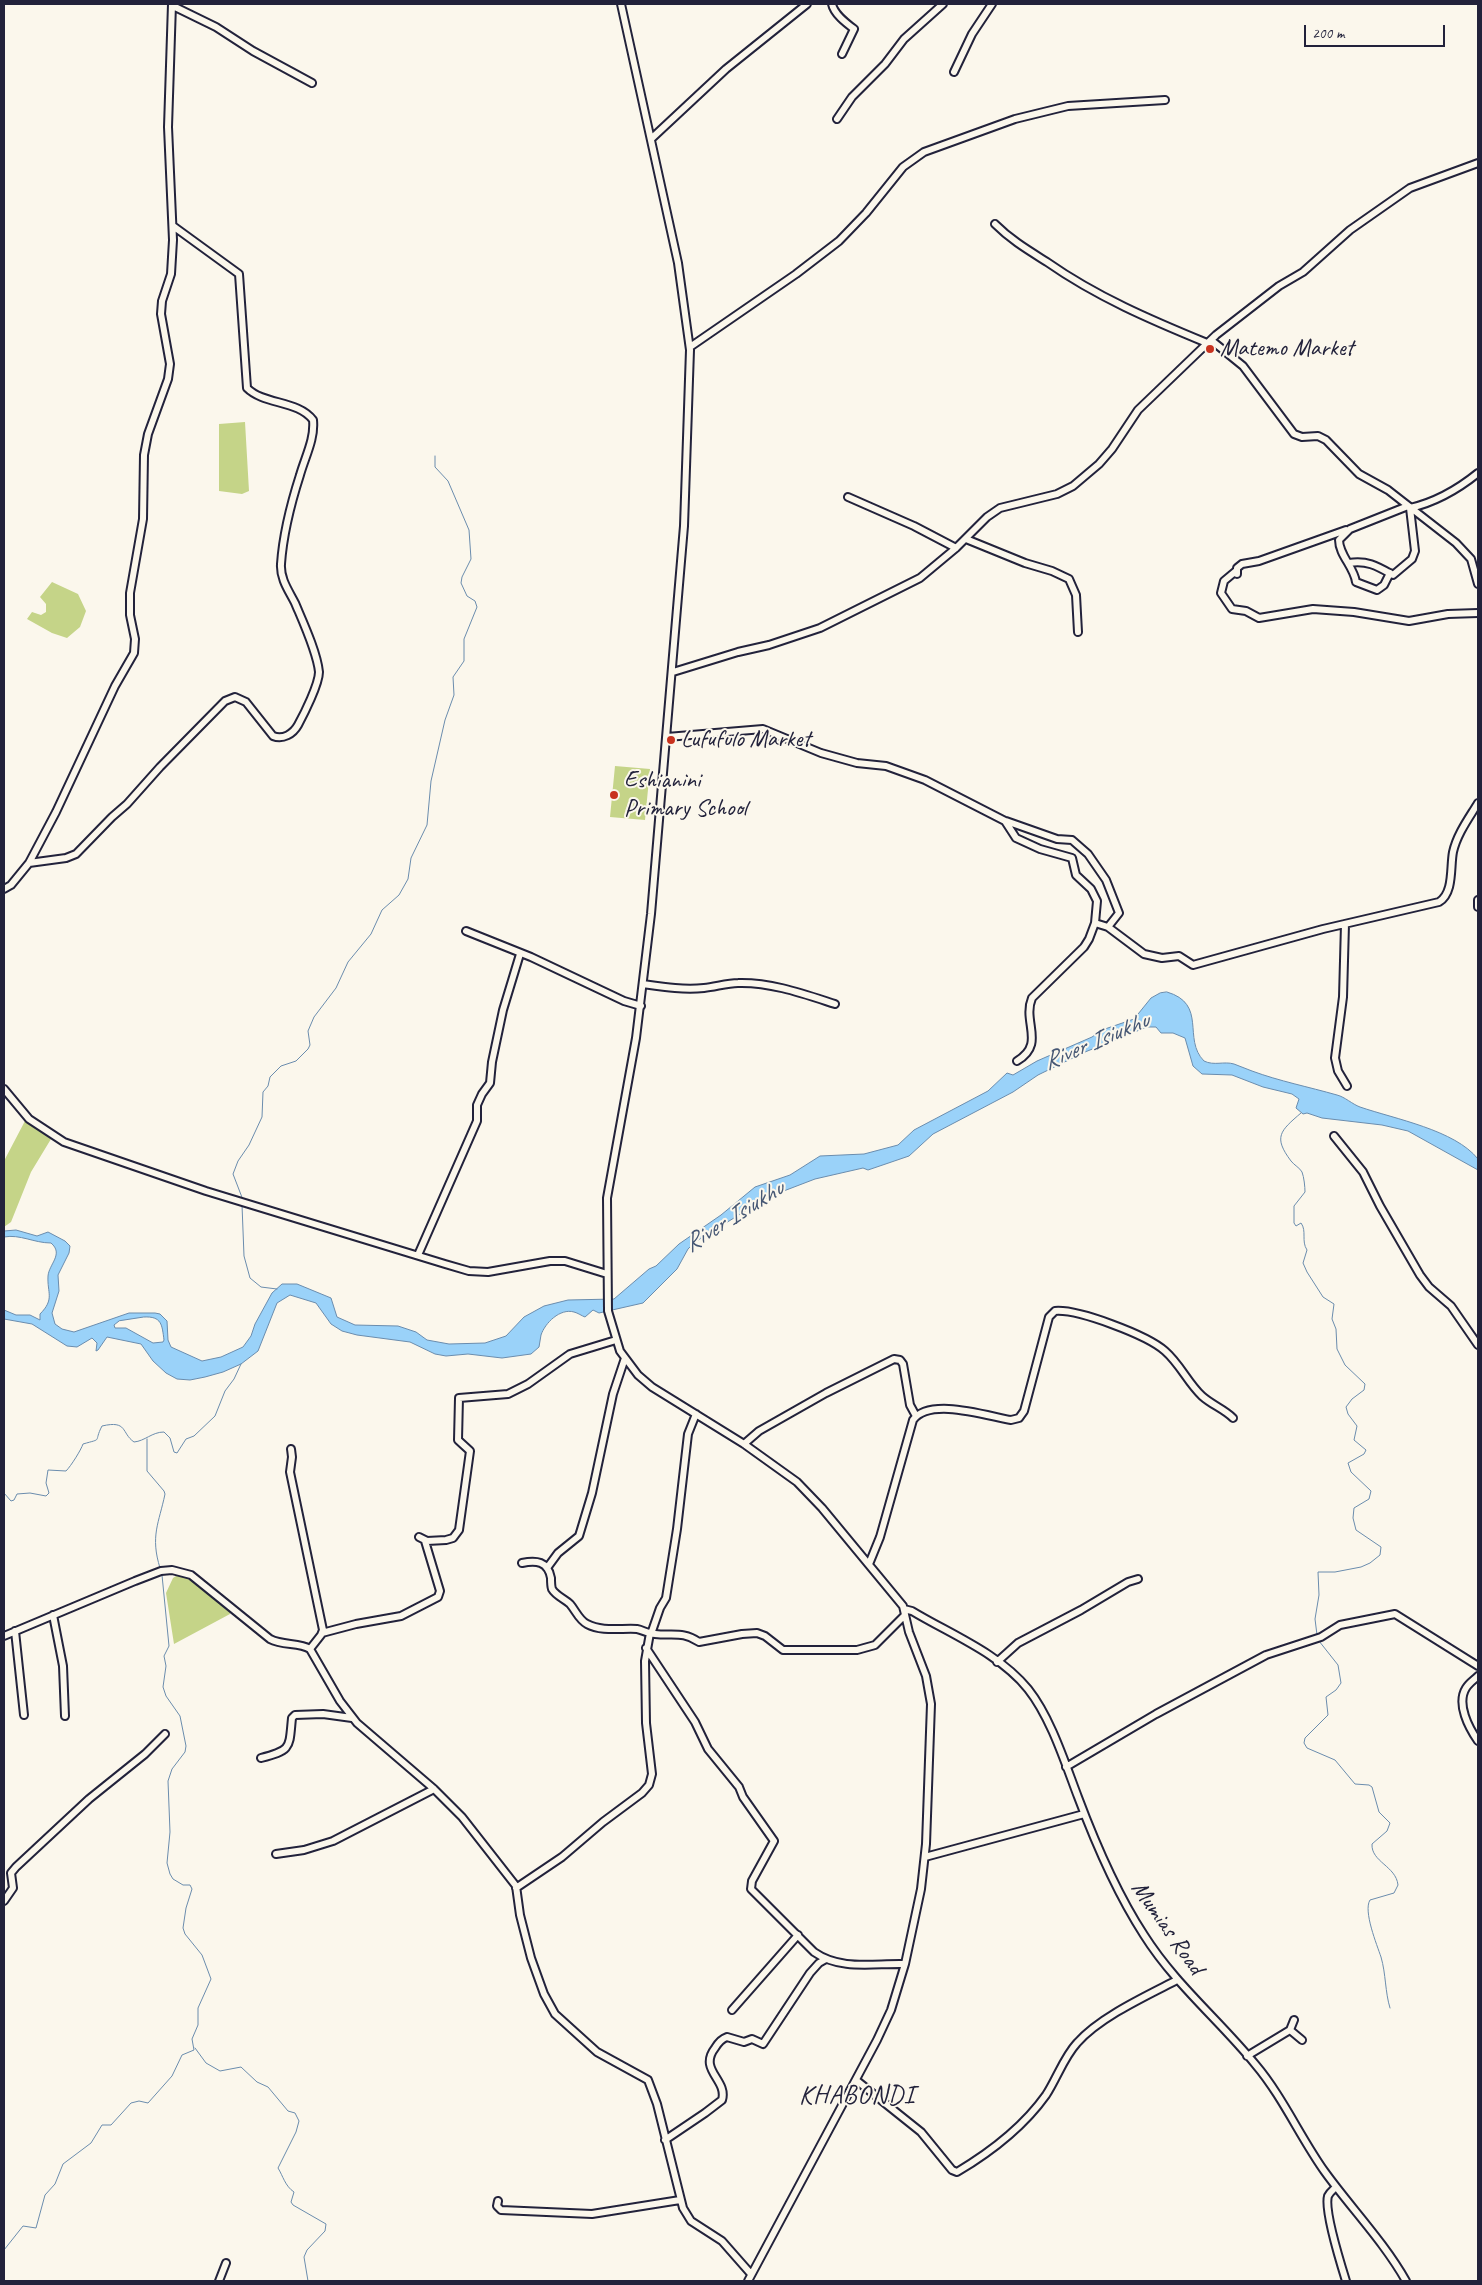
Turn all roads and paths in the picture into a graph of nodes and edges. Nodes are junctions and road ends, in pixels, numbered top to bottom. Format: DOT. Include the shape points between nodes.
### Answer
graph roads {
  1 [pos="621,4"];
  2 [pos="807,4"];
  3 [pos="832,4"];
  4 [pos="942,4"];
  5 [pos="992,4"];
  6 [pos="172,5"];
  7 [pos="842,54"];
  8 [pos="954,72"];
  9 [pos="312,83"];
  10 [pos="1165,100"];
  11 [pos="837,119"];
  12 [pos="651,139"];
  13 [pos="1478,163"];
  14 [pos="995,224"];
  15 [pos="172,226"];
  16 [pos="1209,341"];
  17 [pos="690,347"];
  18 [pos="1478,473"];
  19 [pos="848,497"];
  20 [pos="1409,507"];
  21 [pos="1355,527"];
  22 [pos="966,539"];
  23 [pos="956,548"];
  24 [pos="1348,563"];
  25 [pos="1390,573"];
  26 [pos="1478,584"];
  27 [pos="1477,611"];
  28 [pos="1078,632"];
  29 [pos="673,672"];
  30 [pos="667,737"];
  31 [pos="1478,803"];
  32 [pos="1005,821"];
  33 [pos="29,862"];
  34 [pos="4,889"];
  35 [pos="1478,900"];
  36 [pos="1478,907"];
  37 [pos="1095,923"];
  38 [pos="1345,924"];
  39 [pos="1108,927"];
  40 [pos="466,931"];
  41 [pos="520,954"];
  42 [pos="643,984"];
  43 [pos="835,1004"];
  44 [pos="641,1006"];
  45 [pos="1017,1061"];
  46 [pos="1347,1086"];
  47 [pos="4,1089"];
  48 [pos="1334,1136"];
  49 [pos="418,1255"];
  50 [pos="607,1274"];
  51 [pos="616,1340"];
  52 [pos="1478,1345"];
  53 [pos="625,1358"];
  54 [pos="696,1414"];
  55 [pos="916,1416"];
  56 [pos="1233,1418"];
  57 [pos="744,1444"];
  58 [pos="291,1450"];
  59 [pos="522,1563"];
  60 [pos="868,1564"];
  61 [pos="548,1568"];
  62 [pos="1138,1579"];
  63 [pos="904,1612"];
  64 [pos="53,1614"];
  65 [pos="15,1631"];
  66 [pos="322,1633"];
  67 [pos="650,1634"];
  68 [pos="4,1636"];
  69 [pos="646,1648"];
  70 [pos="310,1649"];
  71 [pos="997,1662"];
  72 [pos="1478,1666"];
  73 [pos="1478,1676"];
  74 [pos="24,1715"];
  75 [pos="65,1716"];
  76 [pos="352,1718"];
  77 [pos="165,1734"];
  78 [pos="1478,1741"];
  79 [pos="261,1758"];
  80 [pos="1066,1767"];
  81 [pos="434,1789"];
  82 [pos="1084,1814"];
  83 [pos="276,1854"];
  84 [pos="925,1857"];
  85 [pos="516,1888"];
  86 [pos="4,1901"];
  87 [pos="798,1935"];
  88 [pos="826,1959"];
  89 [pos="905,1964"];
  90 [pos="1178,1980"];
  91 [pos="732,2010"];
  92 [pos="1294,2020"];
  93 [pos="1290,2030"];
  94 [pos="1302,2040"];
  95 [pos="1247,2056"];
  96 [pos="856,2080"];
  97 [pos="665,2140"];
  98 [pos="1336,2187"];
  99 [pos="680,2200"];
  100 [pos="498,2201"];
  101 [pos="226,2263"];
  102 [pos="752,2274"];
  103 [pos="219,2281"];
  104 [pos="748,2281"];
  105 [pos="1346,2281"];
  106 [pos="1406,2281"];
  1 -- 12 [label="street"];
  2 -- 12 [label="street" via="726,69"];
  3 -- 7 [label="street" via="854,29"];
  4 -- 11 [label="street" via="904,40 852,97"];
  5 -- 8 [label="street" via="972,34"];
  6 -- 9 [label="street"];
  6 -- 15 [label="street" via="168,127"];
  10 -- 17 [label="street" via="1068,106 1015,119 924,152 897,173 839,241"];
  12 -- 17 [label="street" via="678,263"];
  13 -- 16 [label="street" via="1400,194 1350,230 1303,272 1279,286"];
  14 -- 16 [label="street" via="1024,249 1090,291"];
  15 -- 33 [label="street" via="171,274 161,314 169,351 169,369 146,441 143,518 130,593 134,653"];
  15 -- 33 [label="street" via="239,274 247,388 255,394 296,408 313,420 310,444 286,530 281,569 307,634 318,675 299,725 291,734 273,736 242,699 235,697 225,701 76,854"];
  16 -- 20 [label="street" via="1243,366 1294,434 1326,440 1359,474 1379,484"];
  16 -- 22 [label="street" via="1138,410 1112,449 1085,477 1057,494 1000,508"];
  17 -- 29 [label="street" via="684,526"];
  18 -- 20 [label="street" via="1432,503"];
  19 -- 23 [label="street"];
  20 -- 21 [label="street"];
  20 -- 25 [label="street" via="1415,552 1403,568 1394,575"];
  20 -- 26 [label="street" via="1465,552 1475,567"];
  21 -- 24 [label="street" via="1339,540"];
  21 -- 27 [label="street" via="1242,564 1237,574 1224,581 1221,593 1232,609 1246,611 1259,618 1313,609 1409,621"];
  22 -- 23 [label="street"];
  22 -- 28 [label="street" via="1069,579 1076,595"];
  23 -- 29 [label="street" via="920,578 820,628"];
  24 -- 25 [label="street" via="1374,564"];
  24 -- 25 [label="street" via="1356,582 1372,590 1384,585"];
  29 -- 30 [label="street"];
  30 -- 32 [label="street" via="763,729 842,760 906,772"];
  30 -- 42 [label="street"];
  31 -- 38 [label="street" via="1458,837 1443,900"];
  32 -- 37 [label="street" via="1016,838 1072,858 1076,875 1091,889 1097,901"];
  32 -- 39 [label="street" via="1057,839 1072,840 1088,854 1113,893 1119,913"];
  33 -- 34 [label="street"];
  35 -- 36 [label="street"];
  37 -- 39 [label="street"];
  37 -- 45 [label="street" via="1088,942 1032,998 1029,1006 1031,1049"];
  38 -- 39 [label="street" via="1193,965 1179,956 1162,958 1144,954"];
  38 -- 46 [label="street" via="1343,997 1335,1058"];
  40 -- 41 [label="street"];
  41 -- 44 [label="street"];
  41 -- 49 [label="street" via="503,1010 490,1083 479,1099 477,1121"];
  42 -- 43 [label="street" via="686,989 754,984 781,988"];
  42 -- 44 [label="street"];
  44 -- 50 [label="street" via="608,1192"];
  47 -- 49 [label="street" via="29,1119 64,1142 206,1191"];
  48 -- 52 [label="street" via="1359,1165 1420,1275 1451,1306"];
  49 -- 50 [label="street" via="480,1272 565,1262"];
  50 -- 51 [label="street" via="608,1311"];
  51 -- 53 [label="street"];
  51 -- 66 [label="street" via="570,1354 508,1394 459,1398 458,1440 469,1450 470,1457 461,1524 457,1534 450,1539 422,1539 440,1591 438,1597 401,1616"];
  53 -- 54 [label="street" via="646,1383"];
  53 -- 61 [label="street" via="613,1394 592,1493 578,1536 554,1557"];
  54 -- 57 [label="street"];
  54 -- 67 [label="street" via="688,1434 666,1598"];
  55 -- 56 [label="street" via="930,1410 952,1409 1011,1420 1019,1418 1024,1411 1049,1317 1063,1311 1150,1341 1172,1358 1202,1396"];
  55 -- 57 [label="street" via="910,1405 903,1364 896,1359 813,1400 751,1435"];
  55 -- 60 [label="street" via="909,1428 880,1537"];
  57 -- 60 [label="street" via="807,1492"];
  58 -- 66 [label="street" via="290,1472"];
  59 -- 61 [label="street" via="536,1561"];
  60 -- 63 [label="street"];
  61 -- 67 [label="street" via="553,1590 585,1623 619,1630 638,1629"];
  62 -- 71 [label="street" via="1023,1640"];
  63 -- 67 [label="street" via="875,1646 856,1650 782,1650 757,1633 700,1642 676,1633"];
  63 -- 71 [label="street, Mumias Road" via="912,1611"];
  63 -- 84 [label="street" via="926,1676 931,1704"];
  64 -- 65 [label="street"];
  64 -- 70 [label="street" via="157,1572 172,1570 191,1575 270,1639"];
  64 -- 75 [label="street" via="62,1666"];
  65 -- 68 [label="street"];
  65 -- 74 [label="street"];
  66 -- 70 [label="street"];
  67 -- 69 [label="street"];
  69 -- 85 [label="street" via="646,1724 652,1774 649,1785 562,1857"];
  69 -- 87 [label="street" via="690,1714 708,1749 739,1787 774,1840 750,1888"];
  70 -- 76 [label="street"];
  71 -- 80 [label="street, Mumias Road" via="1014,1674 1032,1694"];
  72 -- 80 [label="street" via="1393,1613 1342,1624 1318,1638 1260,1658"];
  73 -- 78 [label="street" via="1466,1689 1464,1700 1466,1721"];
  76 -- 79 [label="street" via="295,1714 285,1749"];
  76 -- 81 [label="street"];
  77 -- 86 [label="street" via="16,1867 12,1872 13,1888"];
  80 -- 82 [label="street, Mumias Road"];
  81 -- 83 [label="street" via="333,1841"];
  81 -- 85 [label="street" via="462,1817"];
  82 -- 84 [label="street"];
  82 -- 90 [label="street, Mumias Road" via="1114,1884 1145,1936"];
  84 -- 89 [label="street"];
  85 -- 97 [label="street" via="527,1945 552,2009 597,2052 648,2080"];
  87 -- 88 [label="street"];
  87 -- 91 [label="street"];
  88 -- 89 [label="street" via="854,1966"];
  88 -- 97 [label="street" via="819,1962 804,1980 763,2044 752,2039 744,2042 728,2037 721,2040 709,2060 722,2090 722,2100"];
  89 -- 96 [label="street" via="887,2019"];
  90 -- 95 [label="street, Mumias Road"];
  90 -- 96 [label="street" via="1116,2012 1081,2039 1034,2108 1002,2140 957,2172 906,2119"];
  92 -- 93 [label="street"];
  93 -- 94 [label="street"];
  93 -- 95 [label="street"];
  95 -- 98 [label="street, Mumias Road" via="1269,2081"];
  96 -- 102 [label="street"];
  97 -- 99 [label="street"];
  98 -- 105 [label="street" via="1328,2200"];
  98 -- 106 [label="street, Mumias Road"];
  99 -- 100 [label="street" via="584,2214 501,2210 497,2206"];
  99 -- 102 [label="street" via="689,2218 722,2241"];
  101 -- 103 [label="street"];
  102 -- 104 [label="street"];
}
